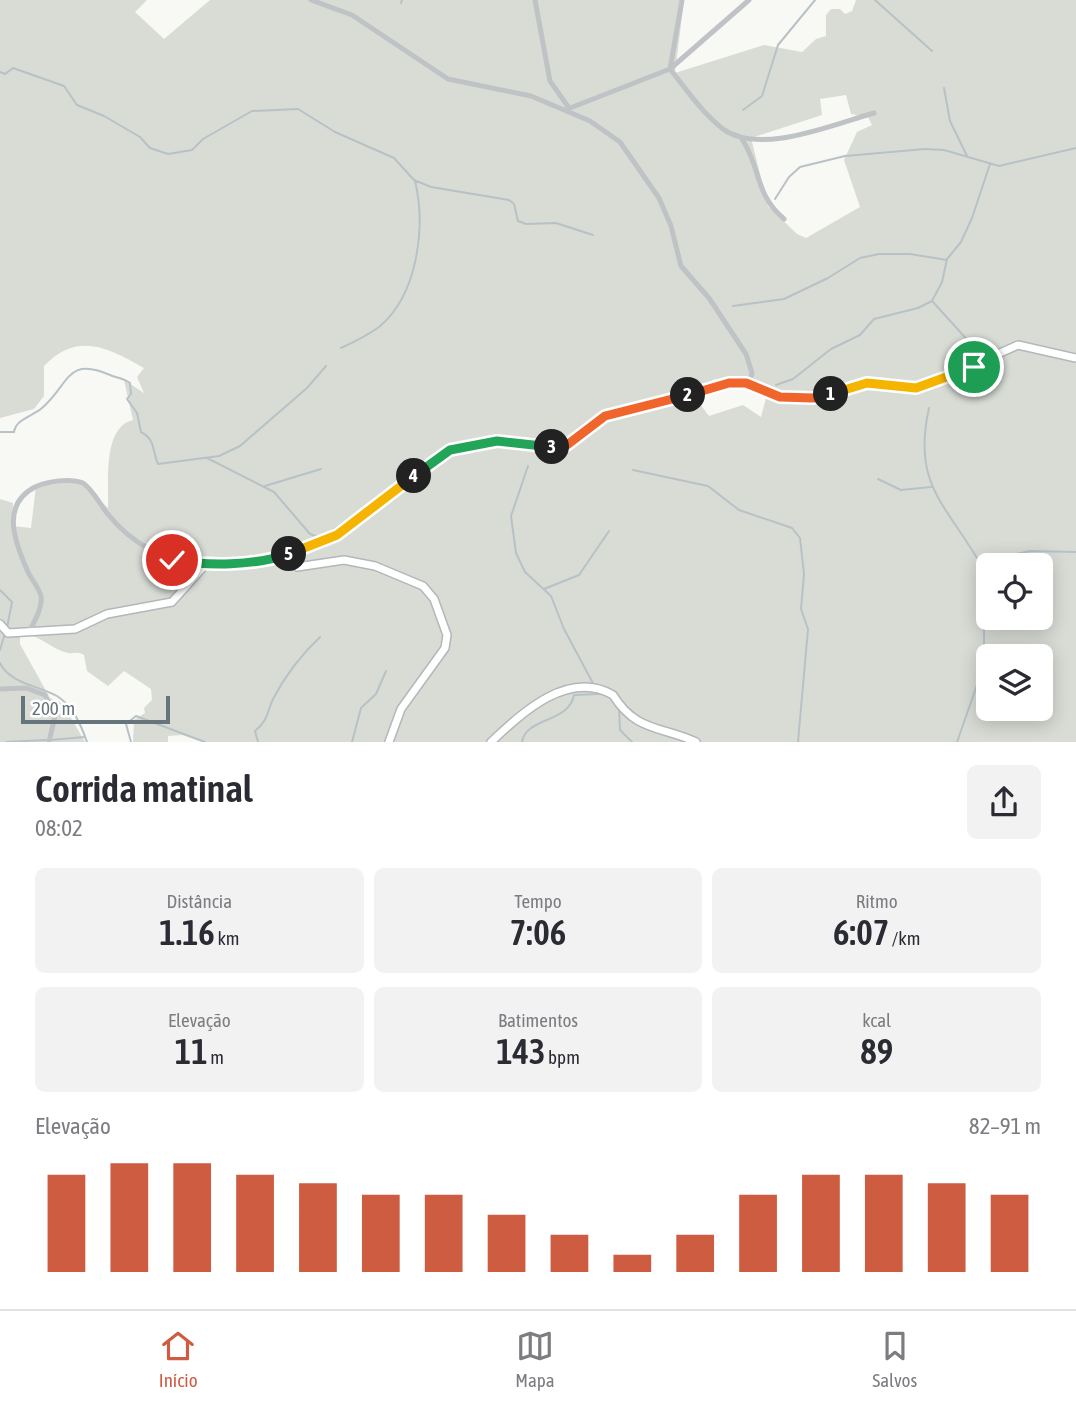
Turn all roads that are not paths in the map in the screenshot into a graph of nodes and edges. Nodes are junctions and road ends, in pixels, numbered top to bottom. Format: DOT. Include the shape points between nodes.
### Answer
graph roads {
  1 [pos="311,0"];
  2 [pos="535,0"];
  3 [pos="682,0"];
  4 [pos="748,0"];
  5 [pos="670,69"];
  6 [pos="567,109"];
  7 [pos="874,113"];
  8 [pos="742,139"];
  9 [pos="758,141"];
  10 [pos="753,154"];
  11 [pos="784,219"];
  12 [pos="1076,358"];
  13 [pos="1076,368"];
  14 [pos="749,384"];
  15 [pos="285,555"];
  16 [pos="206,564"];
  17 [pos="3,628"];
  18 [pos="29,632"];
  19 [pos="0,690"];
  20 [pos="49,742"];
  21 [pos="389,742"];
  22 [pos="491,742"];
  23 [pos="696,742"];
  1 -- 6 [label="street" via="352,15 448,79 513,90"];
  2 -- 6 [label="street" via="550,81"];
  3 -- 5 [label="street"];
  4 -- 5 [label="street"];
  5 -- 6 [label="street"];
  5 -- 8 [label="street" via="723,129"];
  6 -- 14 [label="street" via="613,136 649,179 671,226 681,266 709,298 746,354 752,373"];
  7 -- 9 [label="street"];
  8 -- 9 [label="street"];
  8 -- 10 [label="street"];
  9 -- 10 [label="street"];
  10 -- 11 [label="street" via="763,195"];
  12 -- 13 [label="street"];
  12 -- 14 [label="street" via="1018,345 931,384 905,388 867,383 813,398 780,397"];
  14 -- 15 [label="street" via="729,383 605,416 558,447 497,441 450,450 337,535"];
  15 -- 16 [label="street" via="255,562"];
  15 -- 21 [label="street" via="297,567 344,560 375,566 423,586 434,599 447,641 401,709"];
  16 -- 18 [label="street" via="172,602 107,614 75,629"];
  16 -- 18 [label="street" via="172,560 147,549 117,525 83,483 37,486 17,500 11,520 40,596"];
  17 -- 18 [label="street"];
  19 -- 20 [label="street" via="26,688 45,695 55,716"];
  22 -- 23 [label="street" via="521,714 562,689 585,688 614,695 625,713 639,723"];
}
